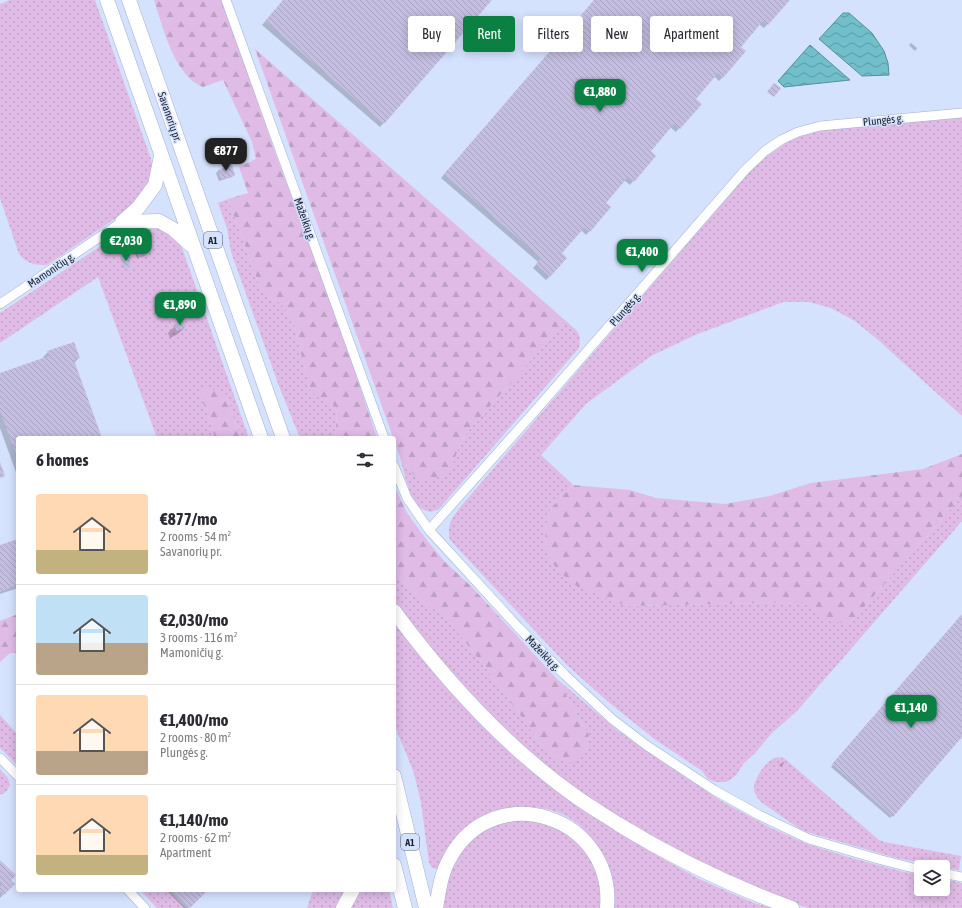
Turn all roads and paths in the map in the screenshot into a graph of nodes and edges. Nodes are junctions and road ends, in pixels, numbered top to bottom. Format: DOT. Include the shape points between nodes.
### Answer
graph roads {
  1 [pos="107,0"];
  2 [pos="128,0"];
  3 [pos="226,0"];
  4 [pos="962,113"];
  5 [pos="162,156"];
  6 [pos="122,222"];
  7 [pos="194,247"];
  8 [pos="0,304"];
  9 [pos="257,365"];
  10 [pos="260,436"];
  11 [pos="282,436"];
  12 [pos="292,436"];
  13 [pos="383,436"];
  14 [pos="396,471"];
  15 [pos="429,530"];
  16 [pos="396,614"];
  17 [pos="0,758"];
  18 [pos="16,774"];
  19 [pos="396,784"];
  20 [pos="914,868"];
  21 [pos="396,873"];
  22 [pos="950,875"];
  23 [pos="962,877"];
  24 [pos="130,892"];
  25 [pos="352,892"];
  26 [pos="145,908"];
  27 [pos="343,908"];
  28 [pos="405,908"];
  29 [pos="426,908"];
  30 [pos="436,908"];
  31 [pos="607,908"];
  32 [pos="792,908"];
  1 -- 5 [label="highway, Savanorių pr. / A1"];
  2 -- 9 [label="highway, Savanorių pr. / A1"];
  3 -- 13 [label="street, Mažeikių g."];
  4 -- 15 [label="street, Plungės g." via="820,126 798,132 765,151 719,199"];
  5 -- 6 [label="highway" via="155,185 138,208"];
  5 -- 7 [label="highway, Savanorių pr. / A1"];
  6 -- 7 [label="highway" via="159,221"];
  6 -- 8 [label="street, Mamoničių g."];
  7 -- 10 [label="highway, Savanorių pr. / A1"];
  9 -- 11 [label="highway, Savanorių pr. / A1"];
  9 -- 12 [label="highway"];
  14 -- 15 [label="street, Mažeikių g." via="407,498"];
  15 -- 20 [label="street, Mažeikių g." via="564,675 646,745 734,801 809,839"];
  16 -- 32 [label="highway" via="473,706 514,745 576,797 701,871"];
  17 -- 18 [label="street"];
  19 -- 29 [label="highway, A1"];
  21 -- 28 [label="highway"];
  22 -- 23 [label="street"];
  24 -- 26 [label="street"];
  25 -- 27 [label="highway"];
  30 -- 31 [label="highway" via="449,858 463,840 487,822 524,814 559,822 578,834 592,850 603,870 608,891"];
}
